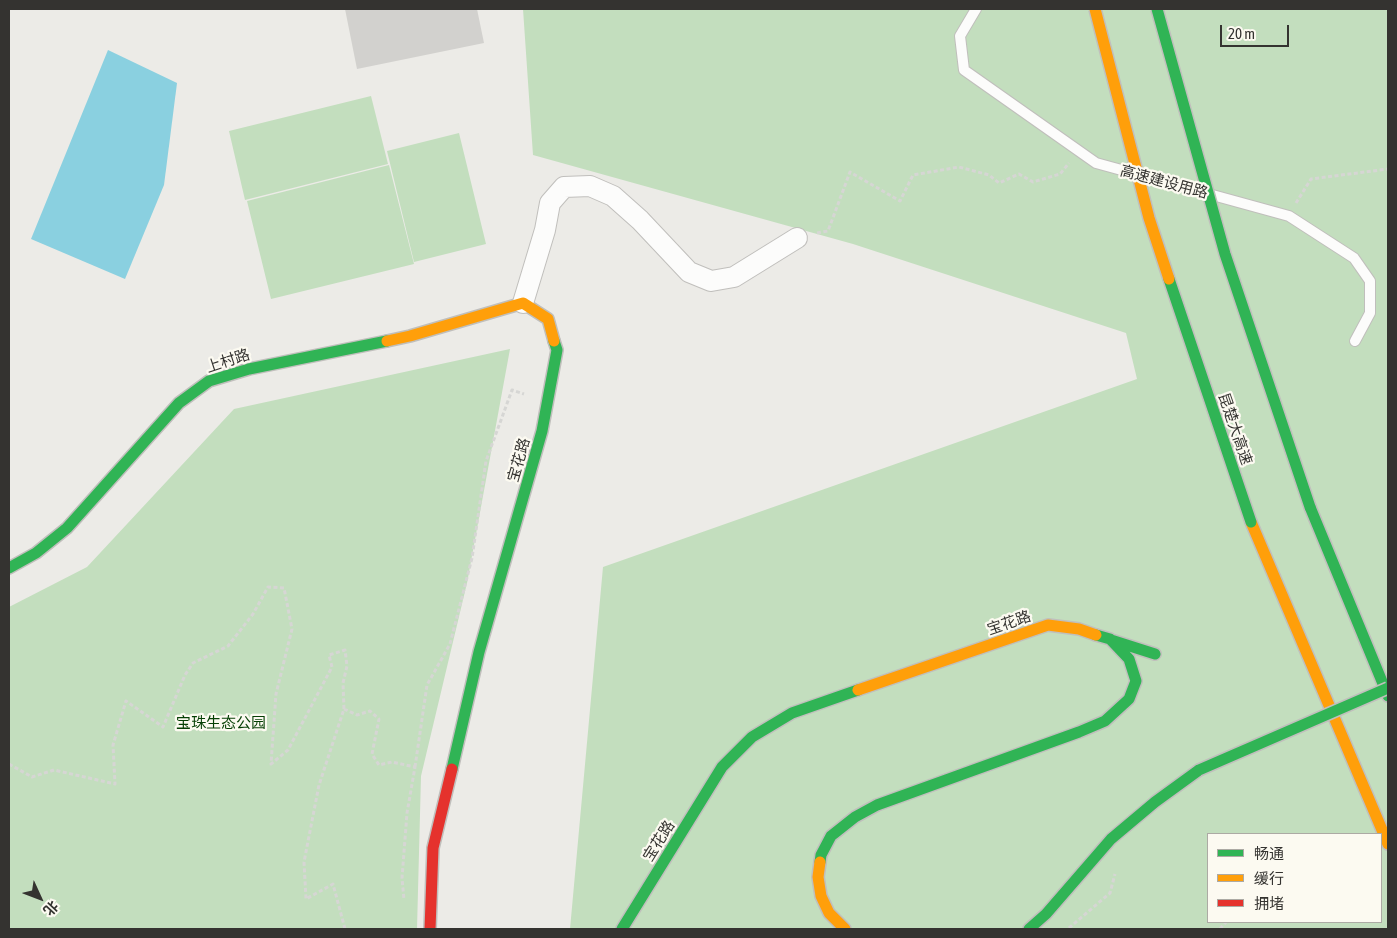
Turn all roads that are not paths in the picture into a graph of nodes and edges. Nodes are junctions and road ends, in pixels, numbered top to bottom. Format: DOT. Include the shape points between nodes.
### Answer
graph roads {
  1 [pos="976,9"];
  2 [pos="1094,9"];
  3 [pos="1157,9"];
  4 [pos="797,238"];
  5 [pos="523,303"];
  6 [pos="1355,341"];
  7 [pos="9,568"];
  8 [pos="1110,639"];
  9 [pos="1155,654"];
  10 [pos="1388,688"];
  11 [pos="1388,696"];
  12 [pos="1388,844"];
  13 [pos="430,929"];
  14 [pos="622,929"];
  15 [pos="845,929"];
  16 [pos="1029,929"];
  1 -- 6 [label="lane, 高速建设用路" via="960,36 964,70 1096,163 1288,216 1354,258 1370,282 1370,313"];
  2 -- 12 [label="main road, 昆楚大高速, bridge" via="1149,218 1250,522"];
  3 -- 11 [label="main road, bridge" via="1225,254 1310,507"];
  4 -- 5 [label="street" via="734,277 711,281 688,272 613,196 590,186 564,186 550,203"];
  5 -- 7 [label="main road, 上村路" via="410,336 249,369 209,381 179,403 67,528 36,553"];
  5 -- 13 [label="main road, 宝花路" via="548,319 558,350 542,432 479,652 432,848"];
  8 -- 9 [label="main road"];
  8 -- 14 [label="main road, 宝花路" via="1079,629 1048,625 792,713 760,732 722,767"];
  8 -- 15 [label="main road, 宝花路" via="1129,659 1136,681 1129,699 1105,721 877,805 831,836 822,855 818,877 821,896 829,913"];
  10 -- 16 [label="main road, bridge" via="1199,770 1111,838 1046,914"];
}
